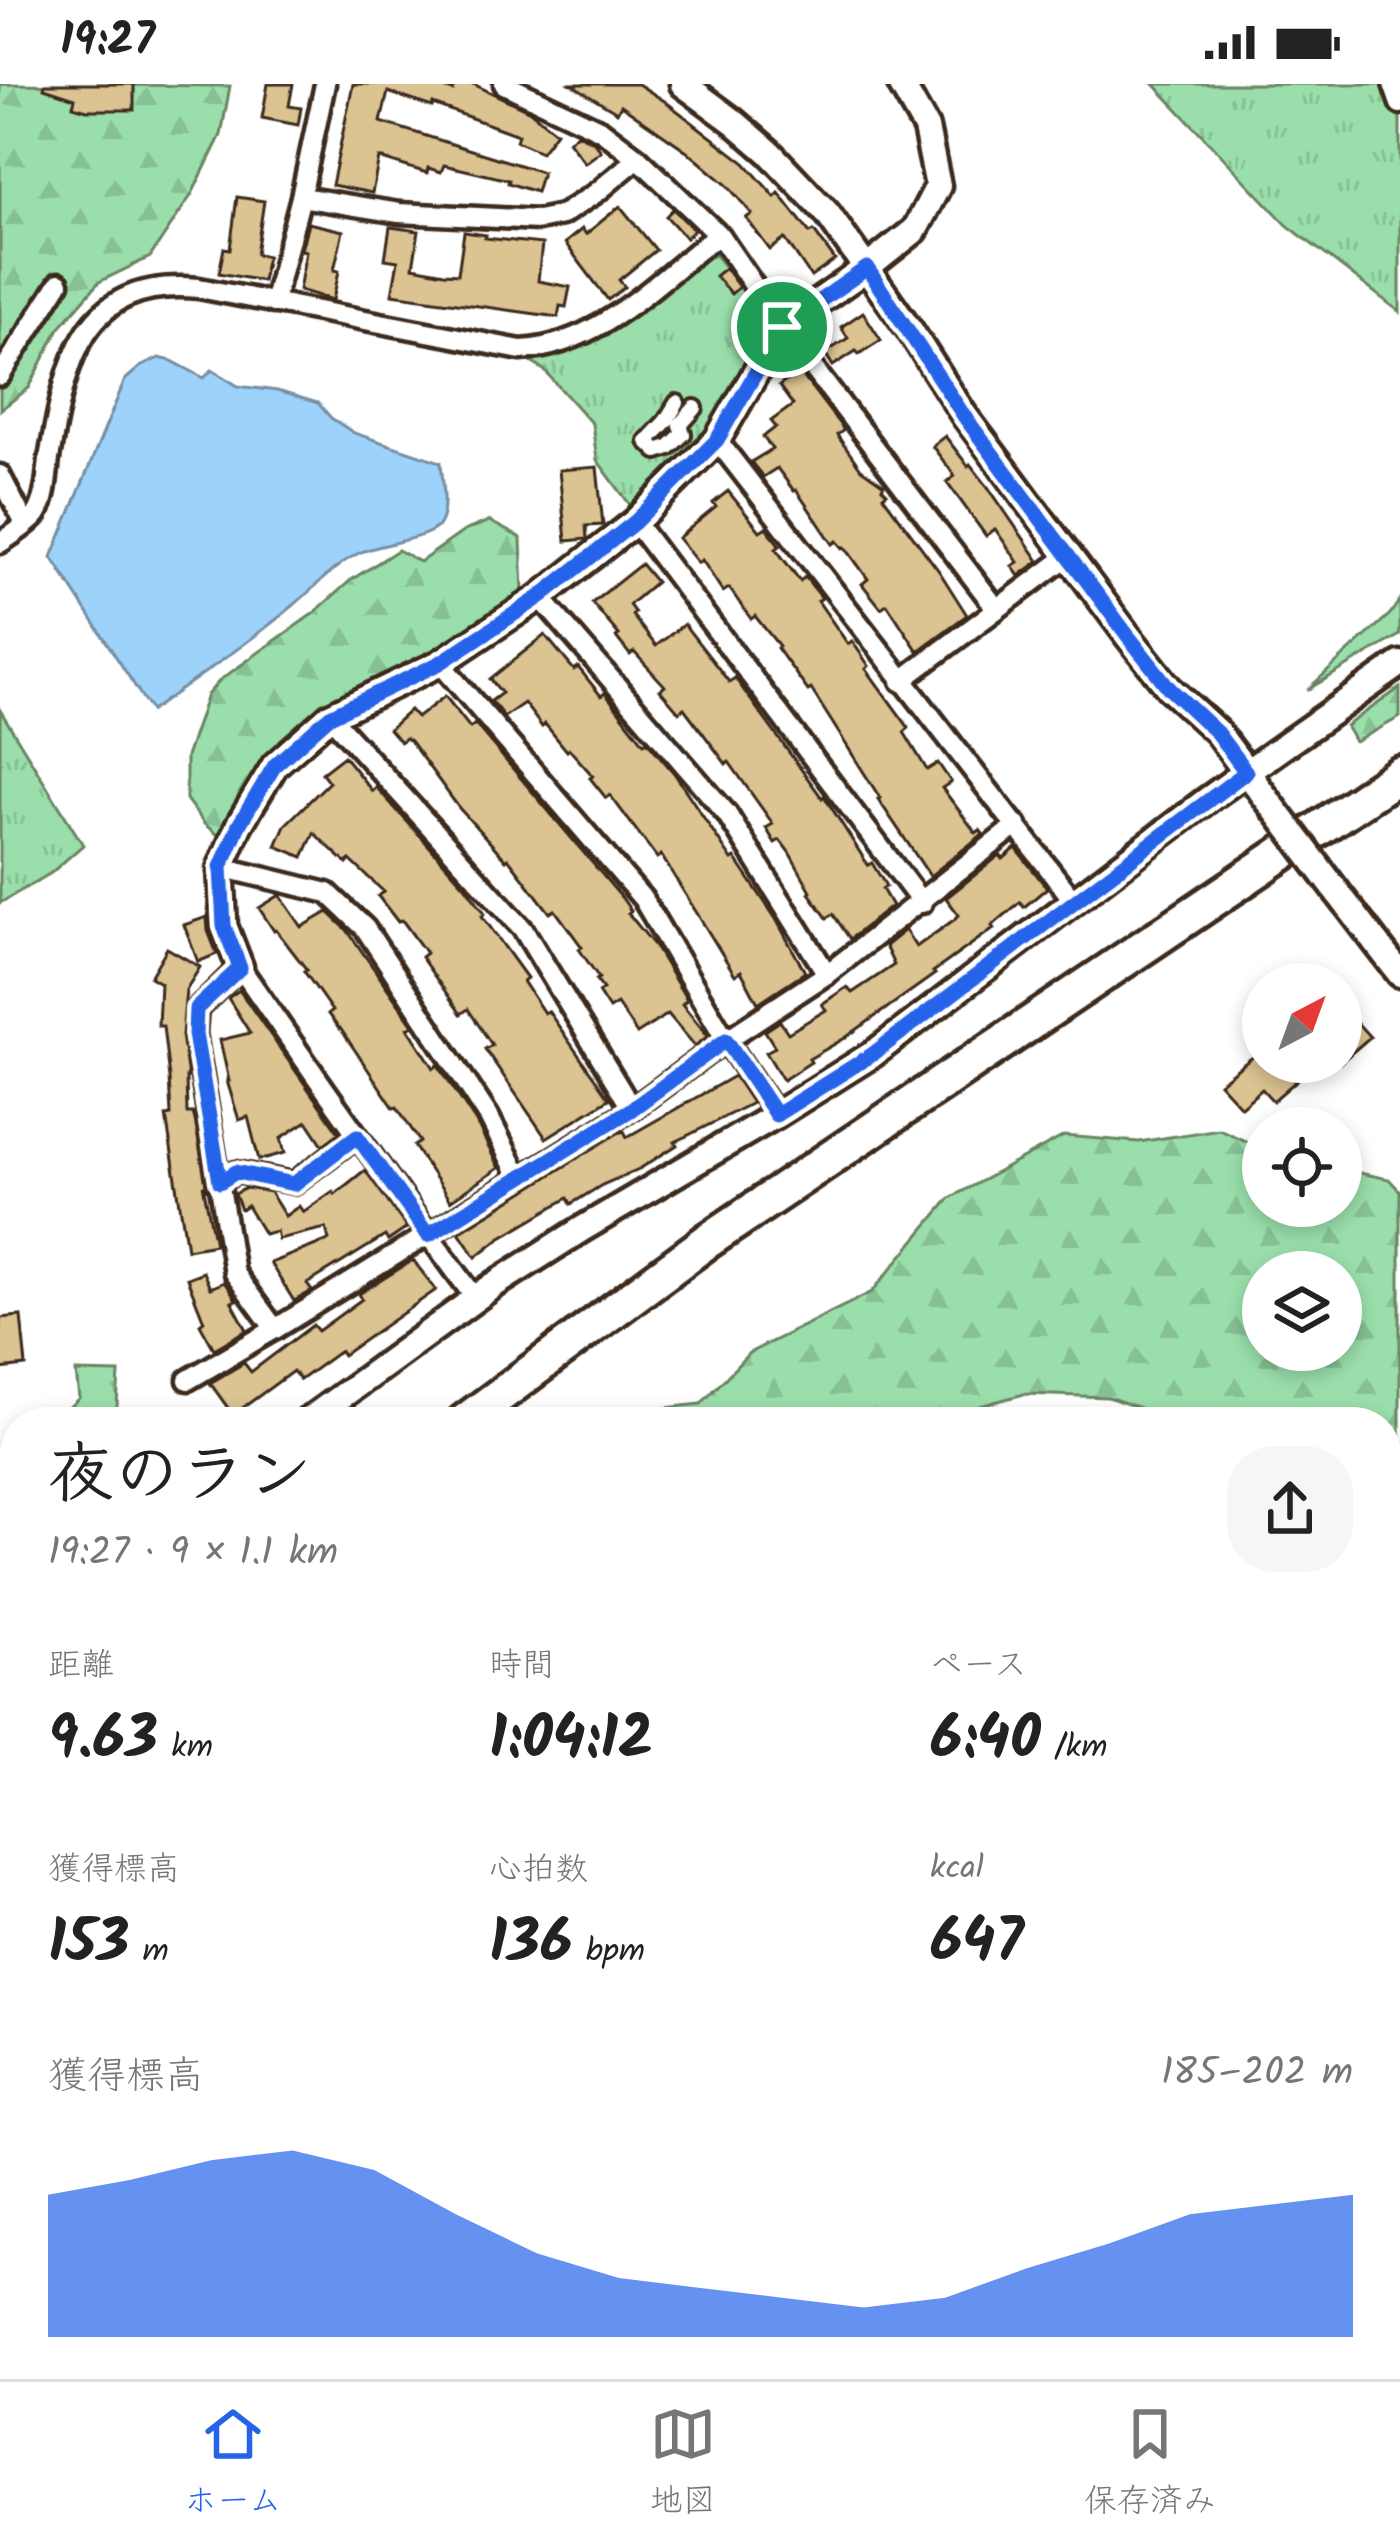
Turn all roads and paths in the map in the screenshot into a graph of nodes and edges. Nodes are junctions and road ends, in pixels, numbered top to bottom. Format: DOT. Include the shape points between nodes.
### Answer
graph roads {
  1 [pos="325,84"];
  2 [pos="504,84"];
  3 [pos="683,84"];
  4 [pos="901,84"];
  5 [pos="1394,84"];
  6 [pos="1400,104"];
  7 [pos="638,158"];
  8 [pos="301,197"];
  9 [pos="720,236"];
  10 [pos="867,268"];
  11 [pos="59,284"];
  12 [pos="273,303"];
  13 [pos="782,327"];
  14 [pos="0,376"];
  15 [pos="677,403"];
  16 [pos="694,408"];
  17 [pos="717,440"];
  18 [pos="0,475"];
  19 [pos="635,522"];
  20 [pos="25,524"];
  21 [pos="0,543"];
  22 [pos="1069,556"];
  23 [pos="540,597"];
  24 [pos="996,608"];
  25 [pos="440,663"];
  26 [pos="1400,664"];
  27 [pos="902,681"];
  28 [pos="330,716"];
  29 [pos="1246,772"];
  30 [pos="1400,774"];
  31 [pos="1017,825"];
  32 [pos="221,867"];
  33 [pos="1074,901"];
  34 [pos="922,903"];
  35 [pos="240,968"];
  36 [pos="827,974"];
  37 [pos="1400,974"];
  38 [pos="726,1040"];
  39 [pos="632,1109"];
  40 [pos="776,1115"];
  41 [pos="357,1136"];
  42 [pos="519,1177"];
  43 [pos="220,1182"];
  44 [pos="428,1235"];
  45 [pos="476,1299"];
  46 [pos="275,1330"];
  47 [pos="188,1380"];
  48 [pos="326,1407"];
  49 [pos="484,1407"];
  1 -- 8 [label="street"];
  2 -- 7 [label="street" via="601,130"];
  3 -- 10 [label="street" via="795,176"];
  4 -- 10 [label="street" via="926,128 938,186 915,230"];
  5 -- 6 [label="street"];
  7 -- 8 [label="street" via="562,215 538,220 399,213"];
  7 -- 9 [label="street"];
  8 -- 12 [label="street"];
  9 -- 12 [label="street" via="613,317 548,348 521,350"];
  9 -- 13 [label="street"];
  10 -- 13 [label="street"];
  10 -- 22 [label="street"];
  11 -- 14 [label="street"];
  12 -- 20 [label="street" via="176,286 116,302 88,328 68,366 44,493"];
  13 -- 17 [label="street"];
  13 -- 24 [label="street"];
  15 -- 16 [label="street" via="647,441 657,451 683,434 680,425"];
  17 -- 19 [label="street"];
  17 -- 27 [label="street"];
  18 -- 20 [label="street"];
  19 -- 23 [label="street"];
  19 -- 34 [label="street"];
  20 -- 21 [label="street"];
  22 -- 24 [label="street"];
  22 -- 29 [label="street" via="1169,688"];
  23 -- 25 [label="street"];
  23 -- 36 [label="street" via="727,814"];
  24 -- 27 [label="street"];
  25 -- 28 [label="street"];
  25 -- 38 [label="street" via="643,899"];
  26 -- 29 [label="street"];
  27 -- 31 [label="street"];
  28 -- 32 [label="street" via="275,765"];
  28 -- 39 [label="street" via="523,928"];
  29 -- 33 [label="street"];
  29 -- 37 [label="street, bridge"];
  30 -- 49 [label="highway" via="706,1242"];
  31 -- 33 [label="street"];
  31 -- 34 [label="street"];
  32 -- 35 [label="street" via="224,926"];
  32 -- 42 [label="street" via="328,893 365,928 489,1117"];
  33 -- 40 [label="street" via="873,1054"];
  34 -- 36 [label="street"];
  35 -- 41 [label="street"];
  35 -- 43 [label="street" via="196,1009"];
  36 -- 38 [label="street"];
  38 -- 39 [label="street"];
  38 -- 40 [label="street"];
  39 -- 42 [label="street"];
  40 -- 45 [label="street"];
  41 -- 43 [label="street" via="294,1184 236,1172"];
  41 -- 44 [label="street"];
  42 -- 44 [label="street"];
  43 -- 46 [label="street" via="234,1273"];
  44 -- 45 [label="street"];
  44 -- 46 [label="street"];
  45 -- 48 [label="street"];
  46 -- 47 [label="street"];
}
